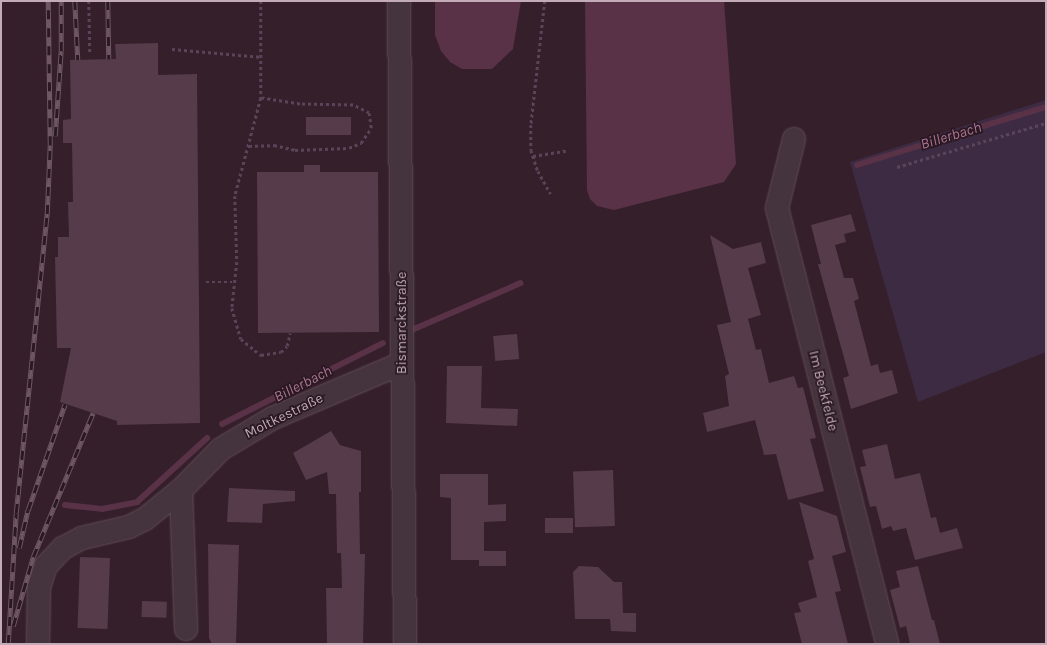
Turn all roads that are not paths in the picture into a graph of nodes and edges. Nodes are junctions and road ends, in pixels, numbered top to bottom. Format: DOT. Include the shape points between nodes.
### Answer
graph roads {
  1 [pos="400,1"];
  2 [pos="794,139"];
  3 [pos="402,363"];
  4 [pos="181,490"];
  5 [pos="186,629"];
  6 [pos="38,644"];
  7 [pos="405,644"];
  8 [pos="887,644"];
  1 -- 3 [label="street, Bismarckstraße"];
  2 -- 8 [label="street, Im Beekfelde" via="777,208"];
  3 -- 4 [label="street, Moltkestraße" via="273,418 220,449"];
  3 -- 7 [label="street, Bismarckstraße"];
  4 -- 5 [label="street"];
  4 -- 6 [label="street, Moltkestraße" via="145,519 129,527 82,538 63,548 46,566 39,586"];
}
